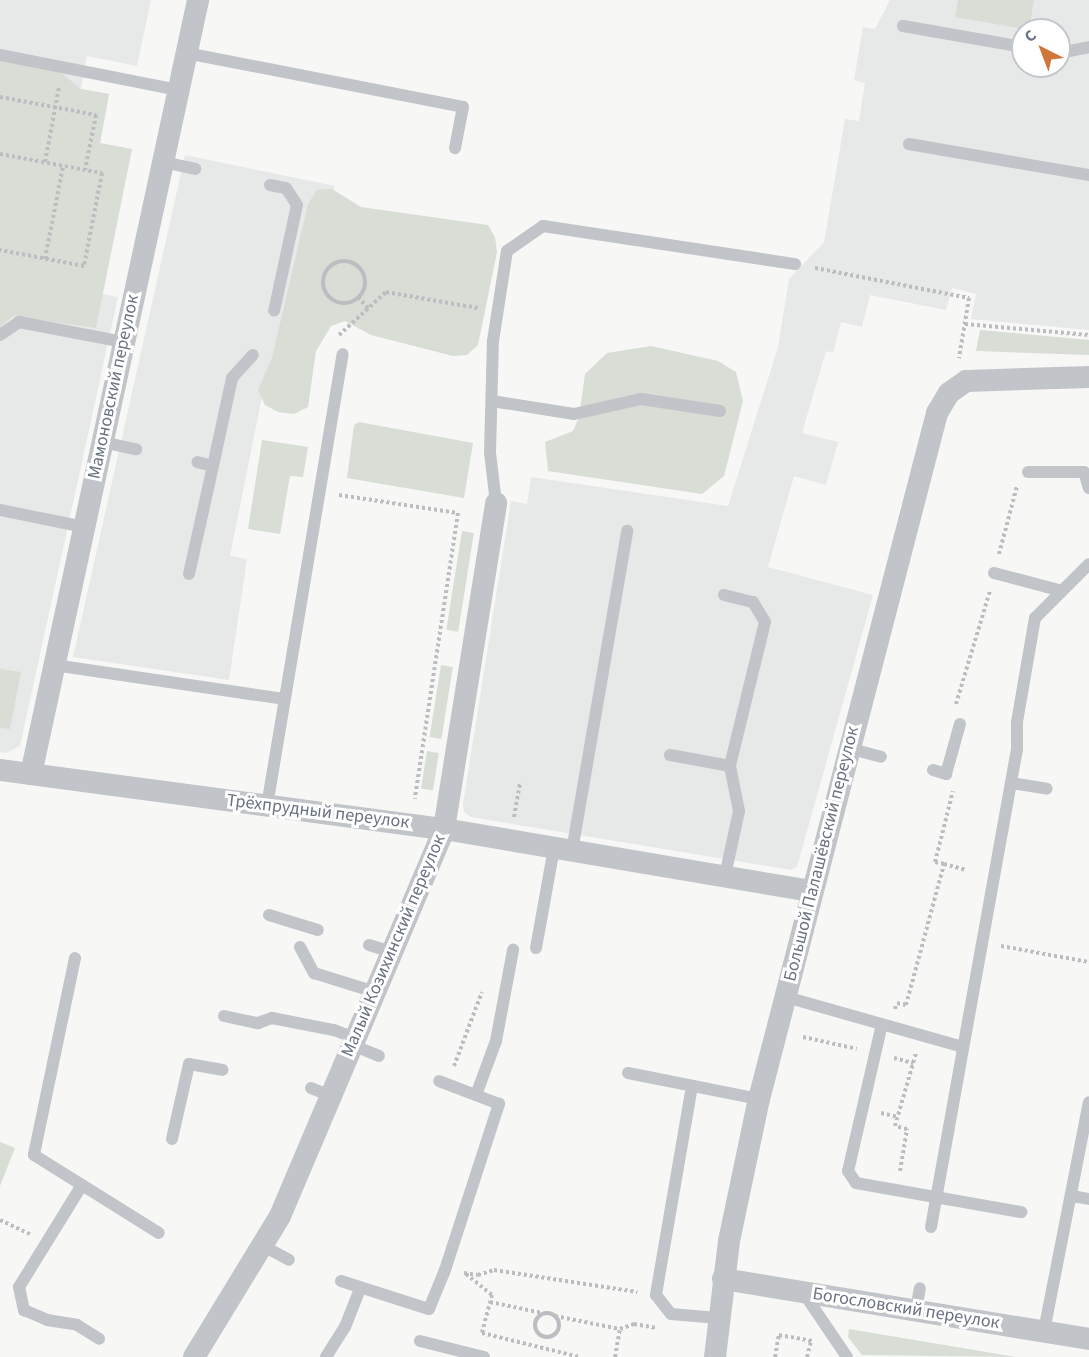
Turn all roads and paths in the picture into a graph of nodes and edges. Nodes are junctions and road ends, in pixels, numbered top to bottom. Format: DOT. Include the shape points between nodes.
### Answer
graph roads {
  1 [pos="198,0"];
  2 [pos="903,26"];
  3 [pos="1011,45"];
  4 [pos="1089,47"];
  5 [pos="1071,51"];
  6 [pos="186,53"];
  7 [pos="0,55"];
  8 [pos="63,67"];
  9 [pos="178,90"];
  10 [pos="0,97"];
  11 [pos="55,107"];
  12 [pos="909,144"];
  13 [pos="455,148"];
  14 [pos="0,154"];
  15 [pos="45,162"];
  16 [pos="163,162"];
  17 [pos="63,166"];
  18 [pos="195,169"];
  19 [pos="85,170"];
  20 [pos="1089,175"];
  21 [pos="270,185"];
  22 [pos="0,250"];
  23 [pos="45,259"];
  24 [pos="795,264"];
  25 [pos="358,297"];
  26 [pos="368,308"];
  27 [pos="479,308"];
  28 [pos="274,310"];
  29 [pos="965,324"];
  30 [pos="0,334"];
  31 [pos="339,335"];
  32 [pos="1089,335"];
  33 [pos="124,342"];
  34 [pos="343,354"];
  35 [pos="253,355"];
  36 [pos="959,359"];
  37 [pos="1089,377"];
  38 [pos="492,401"];
  39 [pos="720,411"];
  40 [pos="102,442"];
  41 [pos="136,449"];
  42 [pos="197,462"];
  43 [pos="213,466"];
  44 [pos="1028,472"];
  45 [pos="1017,488"];
  46 [pos="1089,488"];
  47 [pos="318,492"];
  48 [pos="1014,499"];
  49 [pos="496,503"];
  50 [pos="0,510"];
  51 [pos="84,527"];
  52 [pos="627,531"];
  53 [pos="1089,564"];
  54 [pos="994,573"];
  55 [pos="189,574"];
  56 [pos="1062,591"];
  57 [pos="724,595"];
  58 [pos="966,664"];
  59 [pos="54,665"];
  60 [pos="284,699"];
  61 [pos="960,723"];
  62 [pos="848,748"];
  63 [pos="670,755"];
  64 [pos="881,757"];
  65 [pos="730,766"];
  66 [pos="0,770"];
  67 [pos="933,770"];
  68 [pos="31,774"];
  69 [pos="520,782"];
  70 [pos="1011,783"];
  71 [pos="1047,789"];
  72 [pos="414,803"];
  73 [pos="950,804"];
  74 [pos="267,806"];
  75 [pos="515,810"];
  76 [pos="444,829"];
  77 [pos="563,849"];
  78 [pos="944,864"];
  79 [pos="966,870"];
  80 [pos="725,876"];
  81 [pos="812,891"];
  82 [pos="269,915"];
  83 [pos="318,930"];
  84 [pos="983,942"];
  85 [pos="369,945"];
  86 [pos="300,947"];
  87 [pos="536,948"];
  88 [pos="513,950"];
  89 [pos="392,952"];
  90 [pos="75,958"];
  91 [pos="1089,962"];
  92 [pos="483,990"];
  93 [pos="375,992"];
  94 [pos="786,997"];
  95 [pos="224,1016"];
  96 [pos="886,1025"];
  97 [pos="921,1035"];
  98 [pos="803,1037"];
  99 [pos="354,1042"];
  100 [pos="963,1047"];
  101 [pos="875,1053"];
  102 [pos="379,1056"];
  103 [pos="222,1070"];
  104 [pos="628,1073"];
  105 [pos="443,1082"];
  106 [pos="692,1086"];
  107 [pos="477,1095"];
  108 [pos="759,1099"];
  109 [pos="1089,1102"];
  110 [pos="172,1139"];
  111 [pos="82,1185"];
  112 [pos="896,1190"];
  113 [pos="1072,1196"];
  114 [pos="937,1197"];
  115 [pos="1089,1199"];
  116 [pos="1021,1212"];
  117 [pos="0,1220"];
  118 [pos="931,1227"];
  119 [pos="159,1233"];
  120 [pos="47,1242"];
  121 [pos="265,1247"];
  122 [pos="289,1260"];
  123 [pos="445,1270"];
  124 [pos="465,1273"];
  125 [pos="723,1279"];
  126 [pos="341,1281"];
  127 [pos="920,1288"];
  128 [pos="360,1289"];
  129 [pos="803,1292"];
  130 [pos="656,1294"];
  131 [pos="490,1302"];
  132 [pos="916,1310"];
  133 [pos="543,1313"];
  134 [pos="555,1316"];
  135 [pos="718,1318"];
  136 [pos="620,1329"];
  137 [pos="666,1329"];
  138 [pos="1044,1331"];
  139 [pos="544,1338"];
  140 [pos="99,1339"];
  141 [pos="1089,1339"];
  142 [pos="420,1341"];
  143 [pos="811,1341"];
  144 [pos="839,1346"];
  145 [pos="542,1348"];
  146 [pos="194,1357"];
  147 [pos="326,1357"];
  148 [pos="484,1357"];
  149 [pos="580,1357"];
  150 [pos="615,1357"];
  151 [pos="714,1357"];
  152 [pos="776,1357"];
  153 [pos="807,1357"];
  154 [pos="847,1357"];
  1 -- 6 [label="street, Мамоновский переулок"];
  2 -- 3 [label="lane"];
  4 -- 5 [label="lane"];
  6 -- 9 [label="street, Мамоновский переулок"];
  6 -- 13 [label="lane" via="463,107"];
  7 -- 8 [label="lane"];
  8 -- 9 [label="lane"];
  8 -- 11 [label="path"];
  9 -- 16 [label="street, Мамоновский переулок"];
  10 -- 11 [label="path"];
  11 -- 15 [label="path"];
  11 -- 19 [label="path" via="96,115"];
  12 -- 20 [label="lane"];
  14 -- 15 [label="path"];
  15 -- 17 [label="path"];
  16 -- 18 [label="lane"];
  16 -- 33 [label="street, Мамоновский переулок"];
  17 -- 19 [label="path"];
  17 -- 23 [label="path"];
  19 -- 23 [label="path" via="102,173 84,266"];
  21 -- 28 [label="lane" via="286,188 297,205"];
  22 -- 23 [label="path"];
  24 -- 29 [label="path" via="969,298"];
  24 -- 38 [label="lane" via="543,226 507,251 493,341"];
  25 -- 25 [label="path" via="364,279 356,265 341,261 327,269 323,281 328,296 343,303"];
  25 -- 26 [label="path"];
  26 -- 27 [label="path" via="386,292"];
  26 -- 31 [label="path"];
  29 -- 32 [label="path"];
  29 -- 36 [label="path"];
  30 -- 33 [label="lane" via="19,322"];
  33 -- 40 [label="street, Мамоновский переулок"];
  34 -- 47 [label="lane"];
  35 -- 43 [label="lane" via="232,378"];
  37 -- 62 [label="street, Большой Палашёвский переулок" via="980,378 957,386 937,413"];
  38 -- 39 [label="lane" via="574,414 640,399"];
  38 -- 49 [label="lane" via="490,453"];
  40 -- 41 [label="lane"];
  40 -- 51 [label="street, Мамоновский переулок"];
  42 -- 43 [label="lane"];
  43 -- 55 [label="lane"];
  44 -- 46 [label="lane" via="1084,472"];
  45 -- 48 [label="path"];
  47 -- 60 [label="lane"];
  47 -- 72 [label="path" via="458,513"];
  49 -- 76 [label="street, Малый Козихинский переулок"];
  50 -- 51 [label="lane"];
  51 -- 59 [label="street, Мамоновский переулок"];
  52 -- 77 [label="lane"];
  53 -- 56 [label="lane"];
  54 -- 56 [label="lane"];
  56 -- 70 [label="lane" via="1035,618"];
  57 -- 65 [label="lane" via="753,602 765,622"];
  58 -- 61 [label="path" via="955,709"];
  59 -- 60 [label="lane"];
  59 -- 68 [label="street, Мамоновский переулок"];
  60 -- 74 [label="lane"];
  61 -- 67 [label="lane" via="946,774"];
  62 -- 64 [label="lane"];
  62 -- 81 [label="street, Большой Палашёвский переулок"];
  63 -- 65 [label="lane"];
  65 -- 80 [label="lane" via="739,811"];
  66 -- 68 [label="street, Трёхпрудный переулок"];
  68 -- 74 [label="street, Трёхпрудный переулок"];
  69 -- 75 [label="path"];
  70 -- 71 [label="lane"];
  70 -- 84 [label="lane"];
  73 -- 78 [label="path" via="935,862"];
  74 -- 76 [label="street, Трёхпрудный переулок"];
  76 -- 77 [label="street, Трёхпрудный переулок"];
  76 -- 89 [label="street, Малый Козихинский переулок"];
  77 -- 80 [label="street, Трёхпрудный переулок"];
  77 -- 87 [label="lane"];
  78 -- 79 [label="path"];
  78 -- 96 [label="path" via="906,1005 897,1003"];
  80 -- 81 [label="street, Трёхпрудный переулок"];
  81 -- 94 [label="street, Большой Палашёвский переулок"];
  82 -- 83 [label="lane"];
  84 -- 91 [label="path"];
  84 -- 100 [label="lane"];
  85 -- 89 [label="lane"];
  86 -- 93 [label="lane" via="314,974"];
  88 -- 107 [label="lane" via="496,1041"];
  89 -- 93 [label="street, Малый Козихинский переулок"];
  90 -- 111 [label="lane" via="34,1155"];
  92 -- 105 [label="path"];
  93 -- 99 [label="street, Малый Козихинский переулок"];
  94 -- 96 [label="lane"];
  94 -- 108 [label="street, Большой Палашёвский переулок"];
  95 -- 99 [label="lane" via="258,1023 272,1018 334,1030"];
  96 -- 97 [label="lane"];
  96 -- 101 [label="lane"];
  97 -- 100 [label="lane"];
  97 -- 112 [label="path" via="895,1126 907,1129"];
  98 -- 101 [label="path"];
  99 -- 102 [label="lane"];
  99 -- 121 [label="street, Малый Козихинский переулок" via="321,1092"];
  100 -- 114 [label="lane"];
  101 -- 112 [label="lane" via="848,1171 856,1183"];
  103 -- 110 [label="lane" via="189,1064"];
  104 -- 106 [label="lane"];
  105 -- 107 [label="lane"];
  106 -- 108 [label="lane"];
  106 -- 130 [label="lane"];
  107 -- 123 [label="lane" via="499,1104"];
  108 -- 125 [label="street, Большой Палашёвский переулок"];
  109 -- 113 [label="lane"];
  111 -- 119 [label="lane"];
  111 -- 120 [label="lane"];
  112 -- 114 [label="lane"];
  113 -- 115 [label="lane"];
  113 -- 138 [label="lane"];
  114 -- 116 [label="lane"];
  114 -- 118 [label="lane"];
  117 -- 120 [label="path"];
  120 -- 140 [label="lane" via="19,1287 24,1310 47,1320 77,1325"];
  121 -- 122 [label="lane"];
  121 -- 146 [label="street, Малый Козихинский переулок"];
  123 -- 124 [label="path"];
  123 -- 128 [label="lane" via="429,1309"];
  124 -- 130 [label="path" via="478,1275 494,1270"];
  124 -- 131 [label="path" via="492,1295"];
  125 -- 129 [label="street, Богословский переулок"];
  125 -- 135 [label="street, Большой Палашёвский переулок"];
  126 -- 128 [label="lane"];
  127 -- 132 [label="lane"];
  128 -- 147 [label="lane" via="345,1327"];
  129 -- 132 [label="street, Богословский переулок"];
  129 -- 144 [label="lane"];
  130 -- 135 [label="lane" via="671,1314"];
  131 -- 133 [label="path"];
  131 -- 145 [label="path" via="482,1333"];
  132 -- 138 [label="street, Богословский переулок"];
  133 -- 134 [label="path"];
  133 -- 139 [label="path" via="537,1316 534,1329"];
  134 -- 136 [label="path"];
  134 -- 139 [label="path" via="559,1328 551,1337"];
  135 -- 151 [label="street, Большой Палашёвский переулок"];
  136 -- 137 [label="path" via="634,1324"];
  136 -- 150 [label="path"];
  138 -- 141 [label="street, Богословский переулок"];
  139 -- 145 [label="path"];
  142 -- 148 [label="lane"];
  143 -- 144 [label="path"];
  143 -- 152 [label="path" via="779,1335"];
  143 -- 153 [label="path"];
  144 -- 154 [label="lane"];
  145 -- 149 [label="path"];
}
